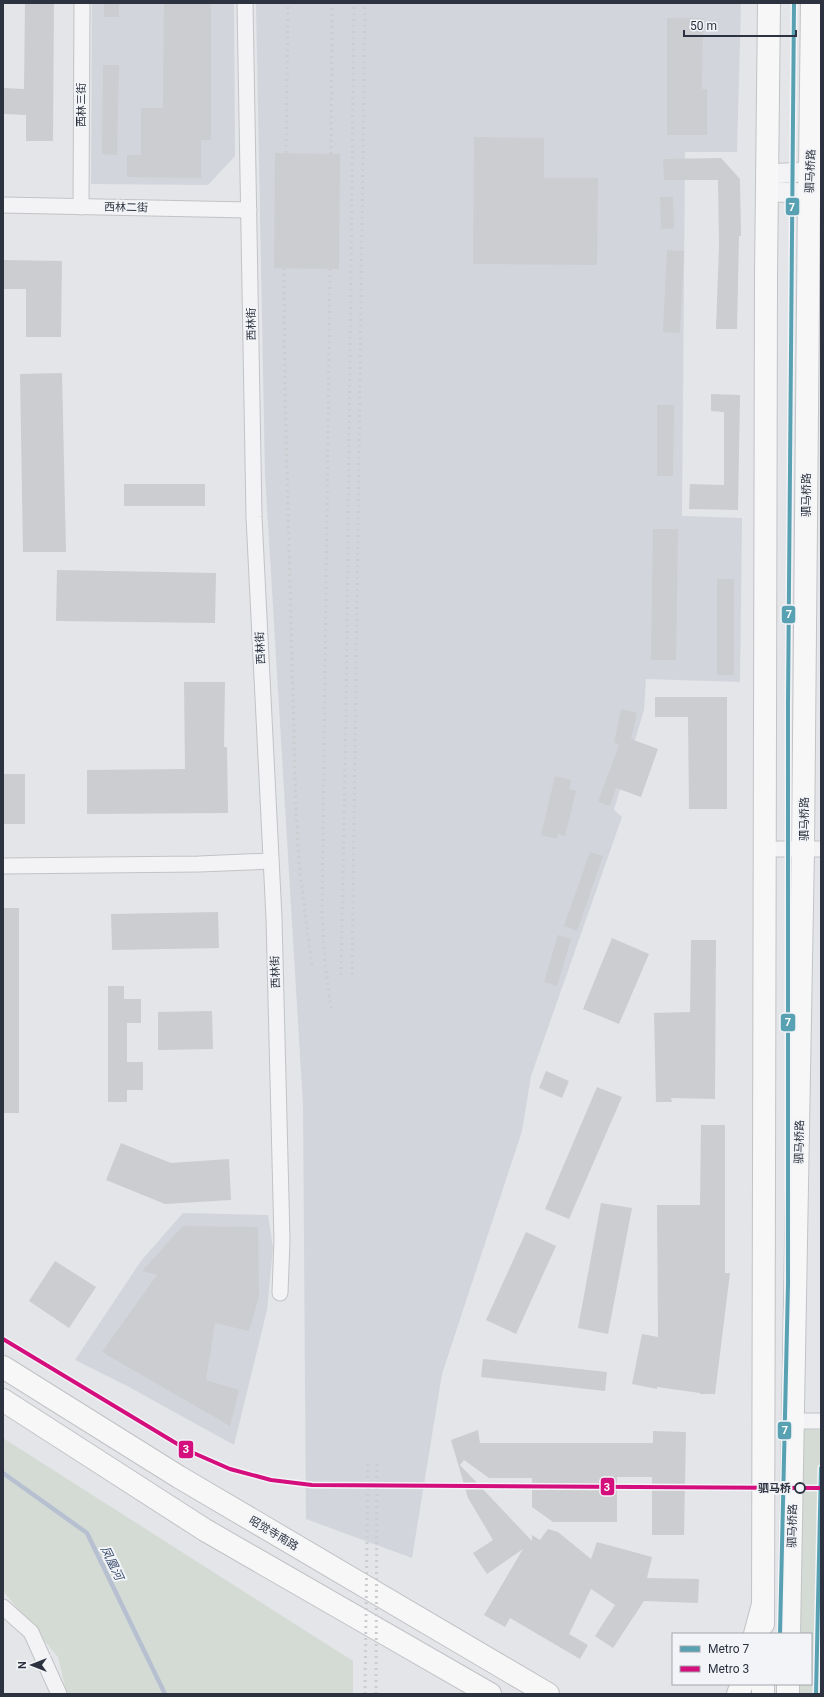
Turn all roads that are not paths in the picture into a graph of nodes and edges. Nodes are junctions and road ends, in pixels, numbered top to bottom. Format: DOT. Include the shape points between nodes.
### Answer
graph roads {
  1 [pos="82,3"];
  2 [pos="245,3"];
  3 [pos="768,3"];
  4 [pos="812,3"];
  5 [pos="816,171"];
  6 [pos="767,183"];
  7 [pos="815,193"];
  8 [pos="3,205"];
  9 [pos="81,207"];
  10 [pos="249,210"];
  11 [pos="764,849"];
  12 [pos="812,849"];
  13 [pos="271,861"];
  14 [pos="3,866"];
  15 [pos="280,1293"];
  16 [pos="3,1367"];
  17 [pos="3,1400"];
  18 [pos="794,1421"];
  19 [pos="821,1421"];
  20 [pos="764,1604"];
  21 [pos="3,1607"];
  22 [pos="755,1633"];
  23 [pos="763,1633"];
  24 [pos="789,1633"];
  25 [pos="59,1694"];
  26 [pos="490,1694"];
  27 [pos="548,1694"];
  1 -- 9 [label="street, 西林三街"];
  2 -- 10 [label="street, 西林街"];
  3 -- 6 [label="main road"];
  4 -- 5 [label="main road, 驷马桥路"];
  5 -- 6 [label="street"];
  5 -- 7 [label="main road, 驷马桥路"];
  6 -- 7 [label="street"];
  6 -- 11 [label="main road"];
  7 -- 12 [label="main road, 驷马桥路"];
  8 -- 9 [label="street, 西林二街"];
  9 -- 10 [label="street, 西林二街"];
  10 -- 13 [label="street, 西林街" via="254,517"];
  11 -- 12 [label="street"];
  11 -- 20 [label="main road"];
  12 -- 18 [label="main road, 驷马桥路"];
  13 -- 14 [label="street"];
  13 -- 15 [label="street, 西林街" via="282,1240"];
  16 -- 27 [label="main road, 昭觉寺南路" via="179,1477"];
  17 -- 26 [label="main road" via="205,1530"];
  18 -- 19 [label="street"];
  18 -- 24 [label="main road, 驷马桥路"];
  20 -- 22 [label="main road"];
  20 -- 23 [label="main road"];
  21 -- 25 [label="street" via="31,1632"];
}
